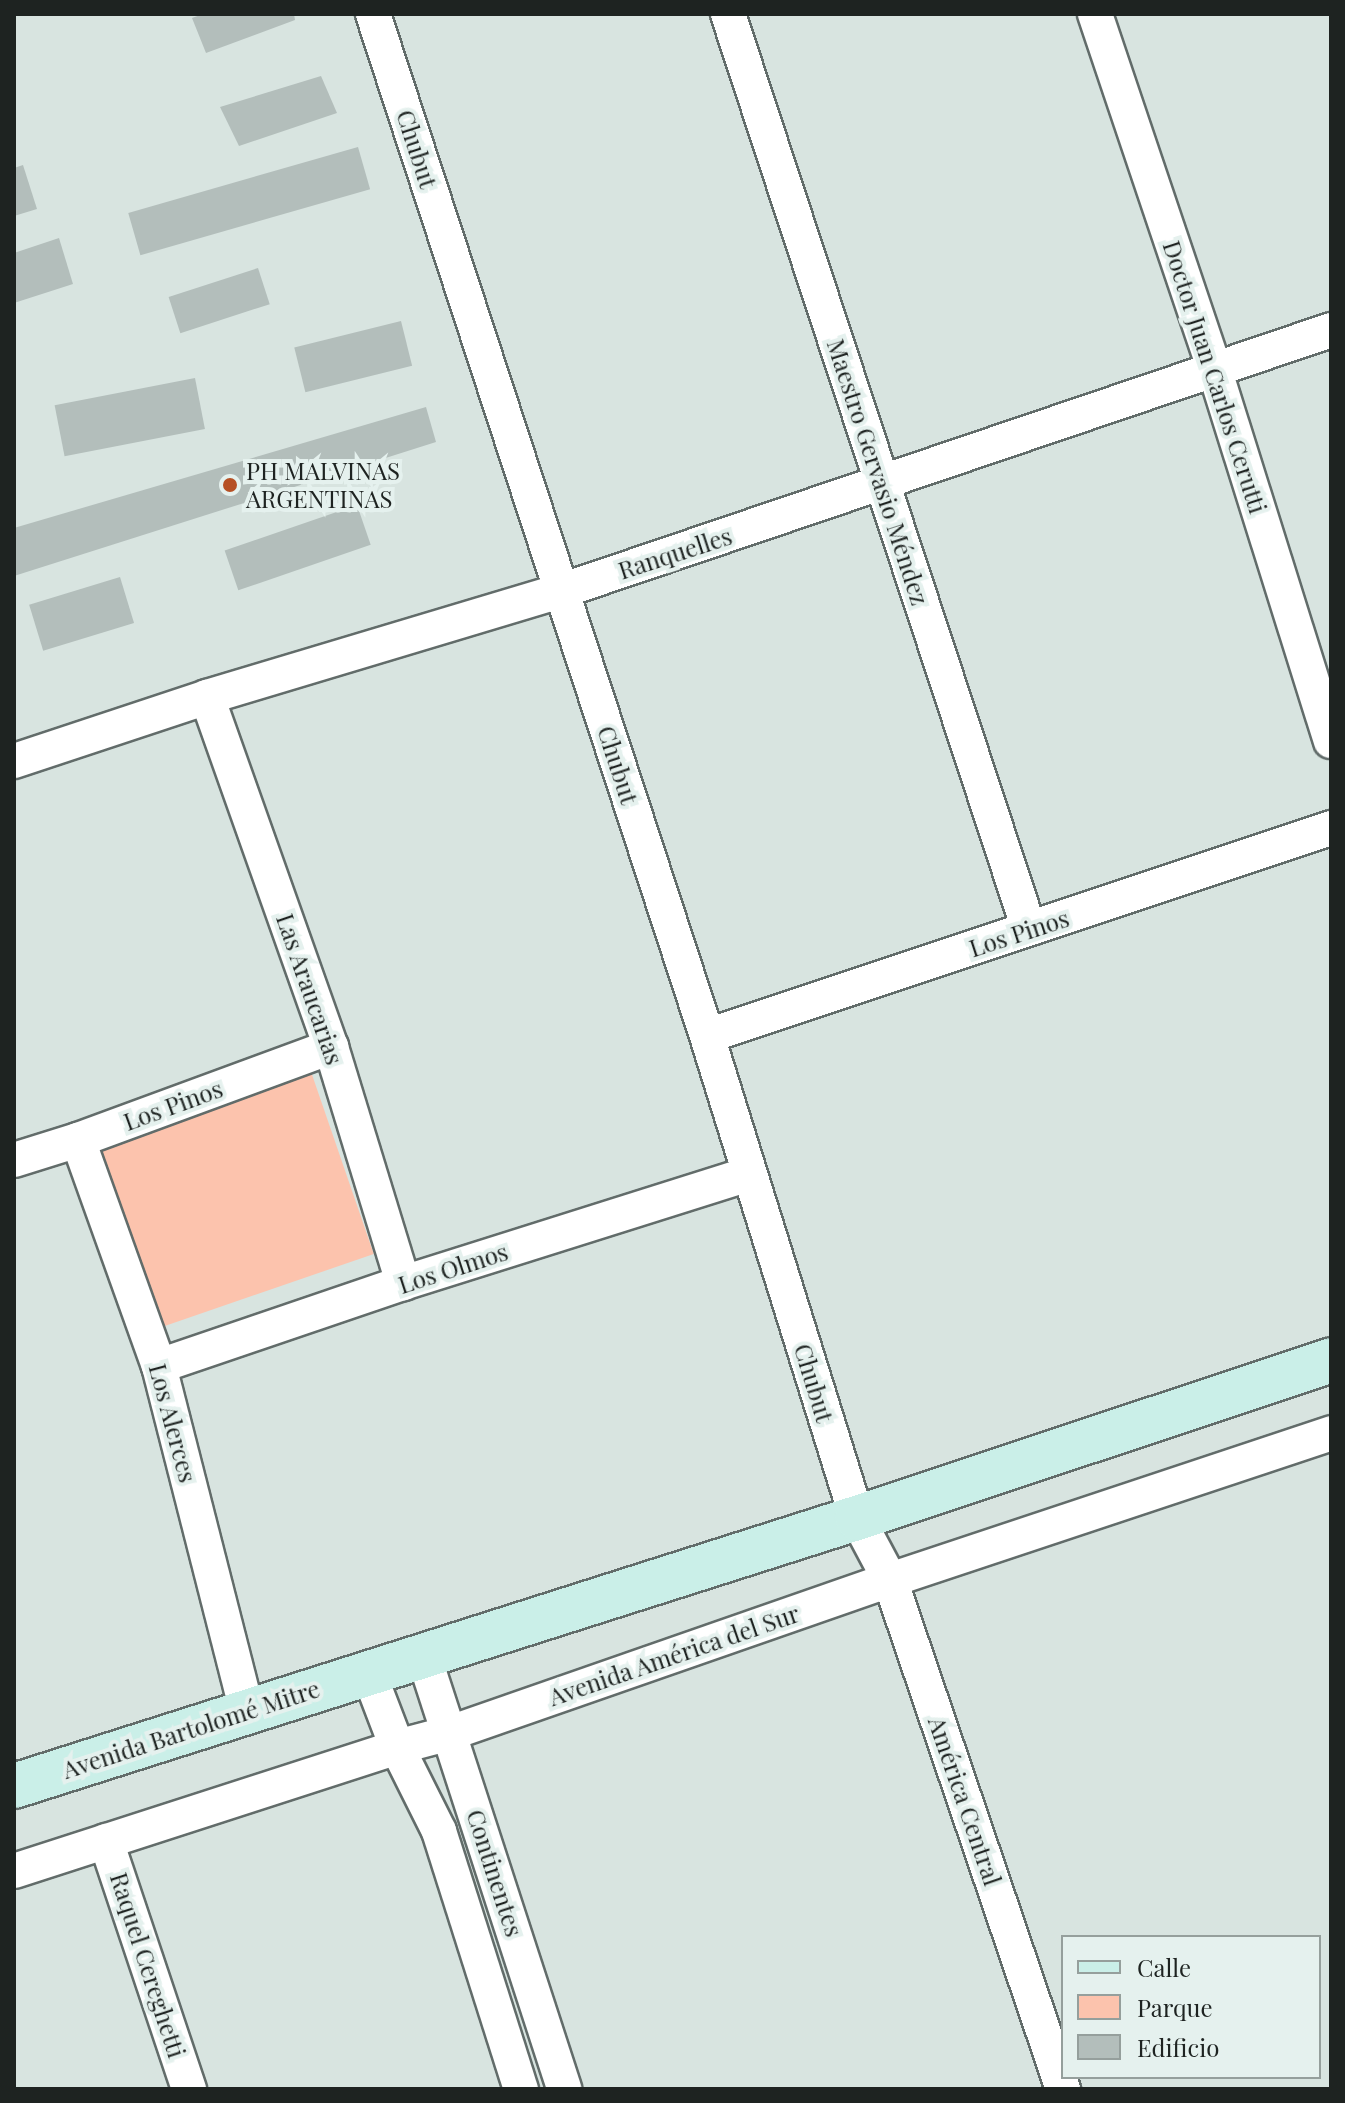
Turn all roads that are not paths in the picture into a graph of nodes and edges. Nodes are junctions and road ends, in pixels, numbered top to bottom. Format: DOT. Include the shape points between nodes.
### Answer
graph roads {
  1 [pos="373,14"];
  2 [pos="728,14"];
  3 [pos="1095,14"];
  4 [pos="1331,330"];
  5 [pos="1214,368"];
  6 [pos="882,484"];
  7 [pos="561,591"];
  8 [pos="207,697"];
  9 [pos="1331,741"];
  10 [pos="14,761"];
  11 [pos="1331,828"];
  12 [pos="1029,929"];
  13 [pos="707,1036"];
  14 [pos="331,1047"];
  15 [pos="78,1140"];
  16 [pos="14,1160"];
  17 [pos="749,1174"];
  18 [pos="403,1283"];
  19 [pos="1330,1363"];
  20 [pos="159,1366"];
  21 [pos="1331,1433"];
  22 [pos="857,1518"];
  23 [pos="890,1580"];
  24 [pos="424,1657"];
  25 [pos="368,1671"];
  26 [pos="247,1711"];
  27 [pos="450,1733"];
  28 [pos="397,1747"];
  29 [pos="14,1786"];
  30 [pos="106,1841"];
  31 [pos="14,1871"];
  32 [pos="189,2089"];
  33 [pos="521,2089"];
  34 [pos="564,2089"];
  35 [pos="1063,2089"];
  1 -- 7 [label="street, Chubut"];
  2 -- 6 [label="street, Maestro Gervasio Méndez"];
  3 -- 5 [label="street, Doctor Juan Carlos Cerutti"];
  4 -- 5 [label="street, Ranquelles"];
  5 -- 6 [label="street, Ranquelles"];
  5 -- 9 [label="street, Doctor Juan Carlos Cerutti"];
  6 -- 7 [label="street, Ranquelles"];
  6 -- 12 [label="street, Maestro Gervasio Méndez"];
  7 -- 8 [label="street, Ranquelles"];
  7 -- 13 [label="street, Chubut"];
  8 -- 10 [label="street, Ranquelles"];
  8 -- 14 [label="street, Las Araucarias"];
  11 -- 12 [label="street, Los Pinos"];
  12 -- 13 [label="street, Los Pinos"];
  13 -- 17 [label="street, Chubut"];
  14 -- 15 [label="street, Los Pinos"];
  14 -- 18 [label="street, Las Araucarias"];
  15 -- 16 [label="street, Los Pinos"];
  15 -- 20 [label="street, Los Alerces"];
  17 -- 18 [label="street, Los Olmos"];
  17 -- 22 [label="street, Chubut"];
  18 -- 20 [label="street, Los Olmos"];
  19 -- 22 [label="street"];
  20 -- 26 [label="street, Los Alerces"];
  21 -- 23 [label="street, Avenida América del Sur"];
  22 -- 23 [label="street, América Central"];
  22 -- 24 [label="street"];
  23 -- 27 [label="street, Avenida América del Sur"];
  23 -- 35 [label="street, América Central"];
  24 -- 25 [label="street"];
  24 -- 27 [label="street, Continentes"];
  25 -- 26 [label="street, Avenida Bartolomé Mitre"];
  25 -- 28 [label="street, Continentes"];
  26 -- 29 [label="street, Avenida Bartolomé Mitre"];
  27 -- 28 [label="street, Avenida América del Sur"];
  27 -- 34 [label="street, Continentes"];
  28 -- 30 [label="street, Avenida América del Sur"];
  28 -- 33 [label="street, Continentes" via="439,1831"];
  30 -- 31 [label="street, Avenida América del Sur"];
  30 -- 32 [label="street, Raquel Cereghetti"];
}
